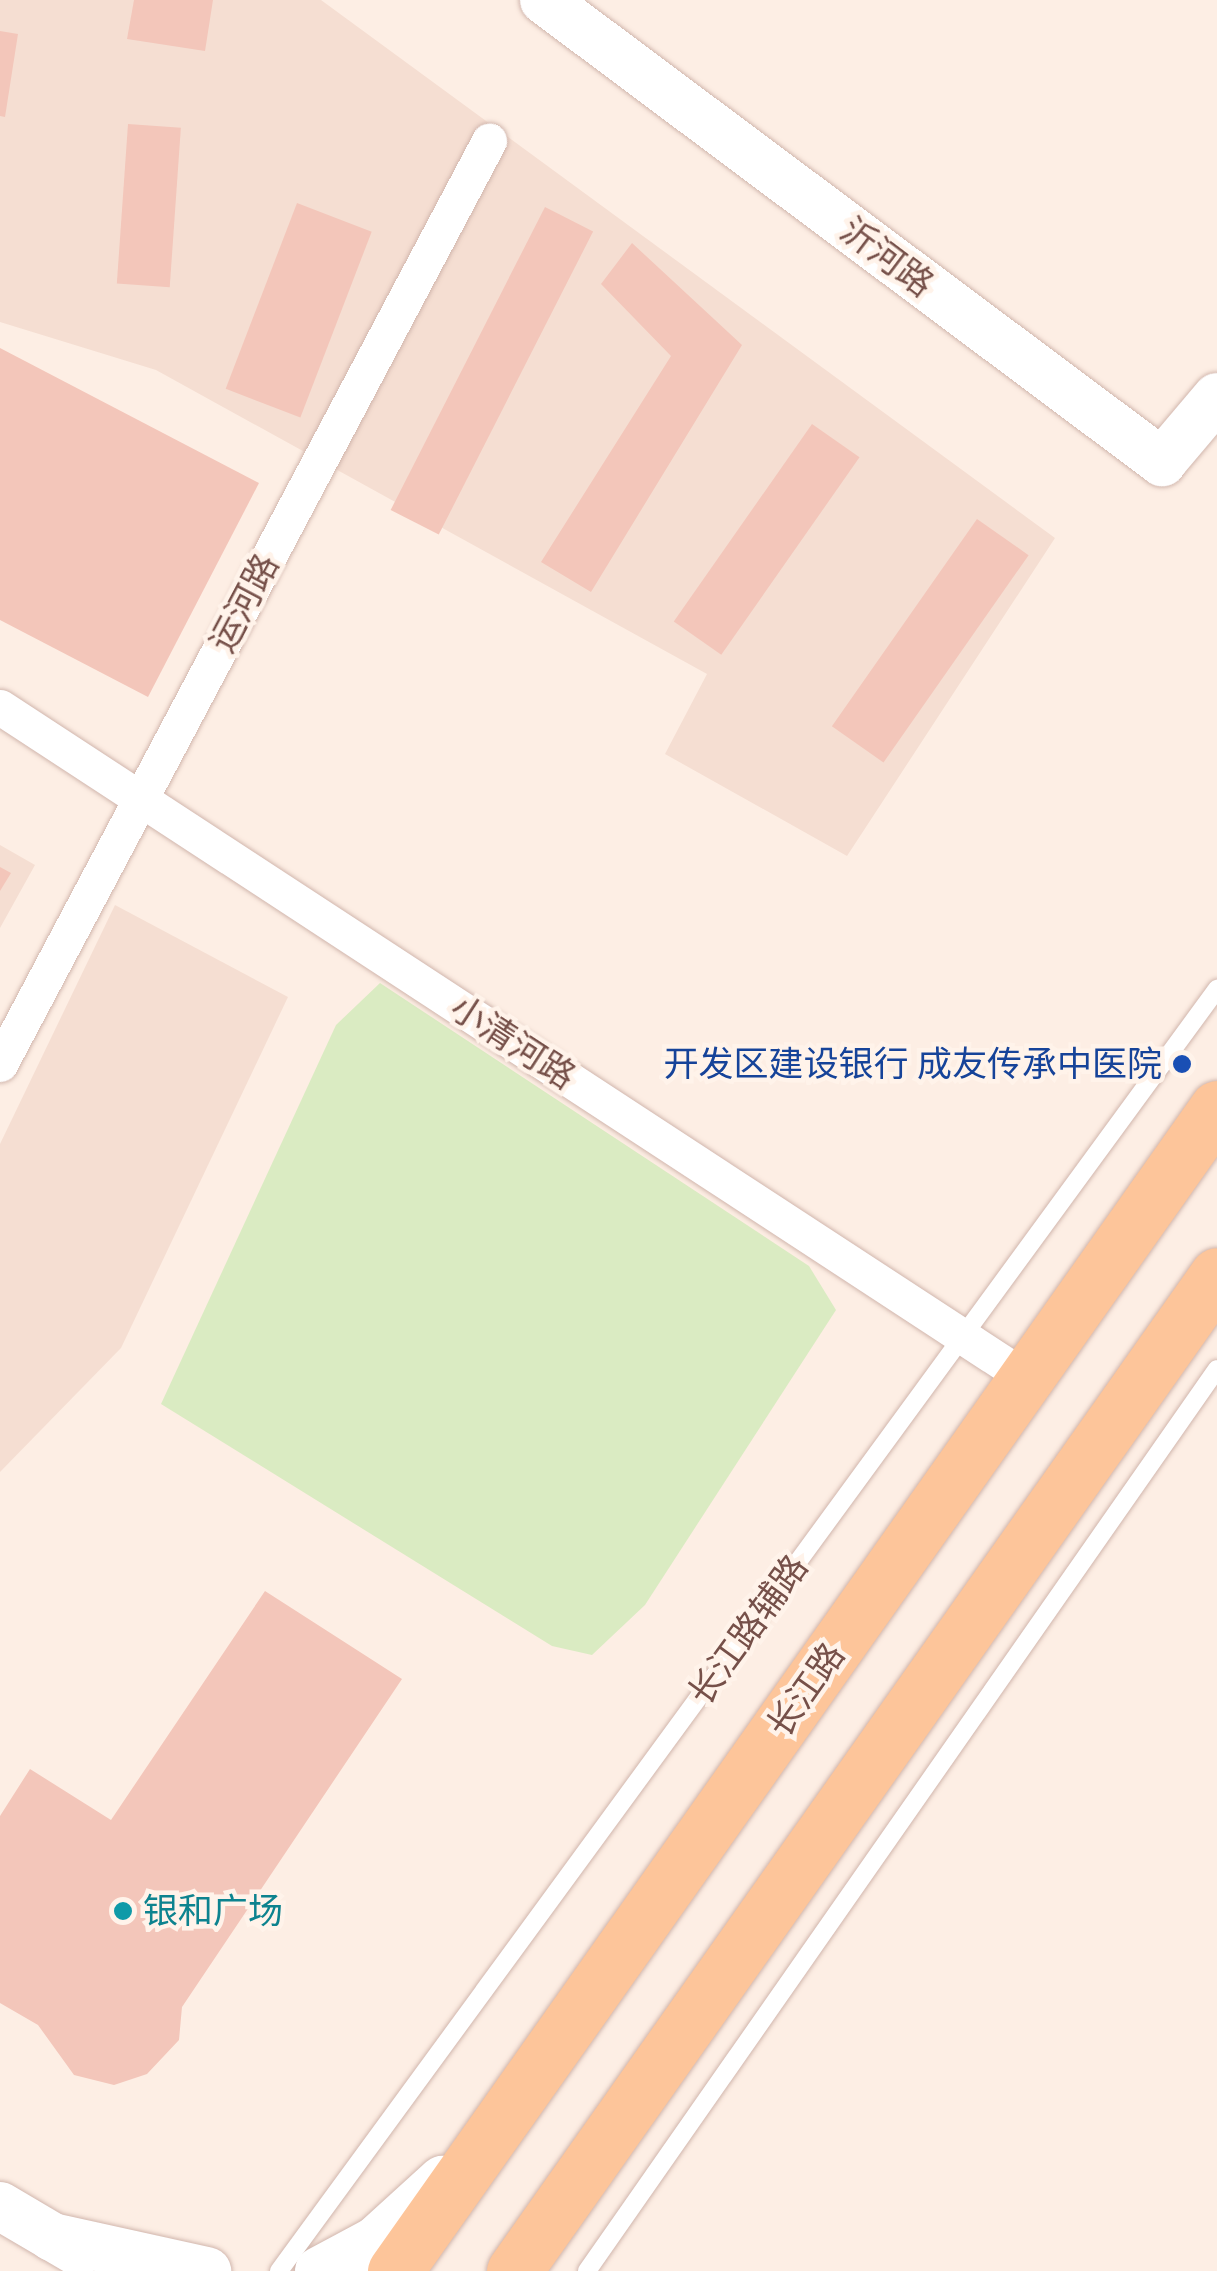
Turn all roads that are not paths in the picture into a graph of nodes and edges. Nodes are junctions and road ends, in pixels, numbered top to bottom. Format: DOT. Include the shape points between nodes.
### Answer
graph roads {
  1 [pos="544,0"];
  2 [pos="489,141"];
  3 [pos="1217,397"];
  4 [pos="0,706"];
  5 [pos="140,799"];
  6 [pos="1217,989"];
  7 [pos="0,1064"];
  8 [pos="1217,1108"];
  9 [pos="1217,1276"];
  10 [pos="963,1336"];
  11 [pos="1217,1370"];
  12 [pos="1026,1378"];
  13 [pos="507,2113"];
  14 [pos="0,2206"];
  15 [pos="52,2237"];
  16 [pos="521,2264"];
  17 [pos="112,2271"];
  18 [pos="207,2271"];
  19 [pos="279,2271"];
  20 [pos="319,2271"];
  21 [pos="395,2271"];
  22 [pos="587,2271"];
  1 -- 3 [label="street, 沂河路" via="1162,462"];
  2 -- 5 [label="street, 运河路"];
  4 -- 5 [label="street, 小清河路"];
  5 -- 7 [label="street, 运河路"];
  5 -- 10 [label="street, 小清河路"];
  6 -- 10 [label="lane, 长江路辅路"];
  8 -- 12 [label="main road, 长江路"];
  9 -- 16 [label="main road"];
  10 -- 12 [label="street, 小清河路"];
  10 -- 19 [label="lane, 长江路辅路"];
  11 -- 22 [label="lane"];
  12 -- 13 [label="main road, 长江路"];
  13 -- 20 [label="street" via="375,2241"];
  13 -- 21 [label="main road, 长江路"];
  14 -- 15 [label="street"];
  15 -- 17 [label="street"];
  15 -- 18 [label="street"];
}
